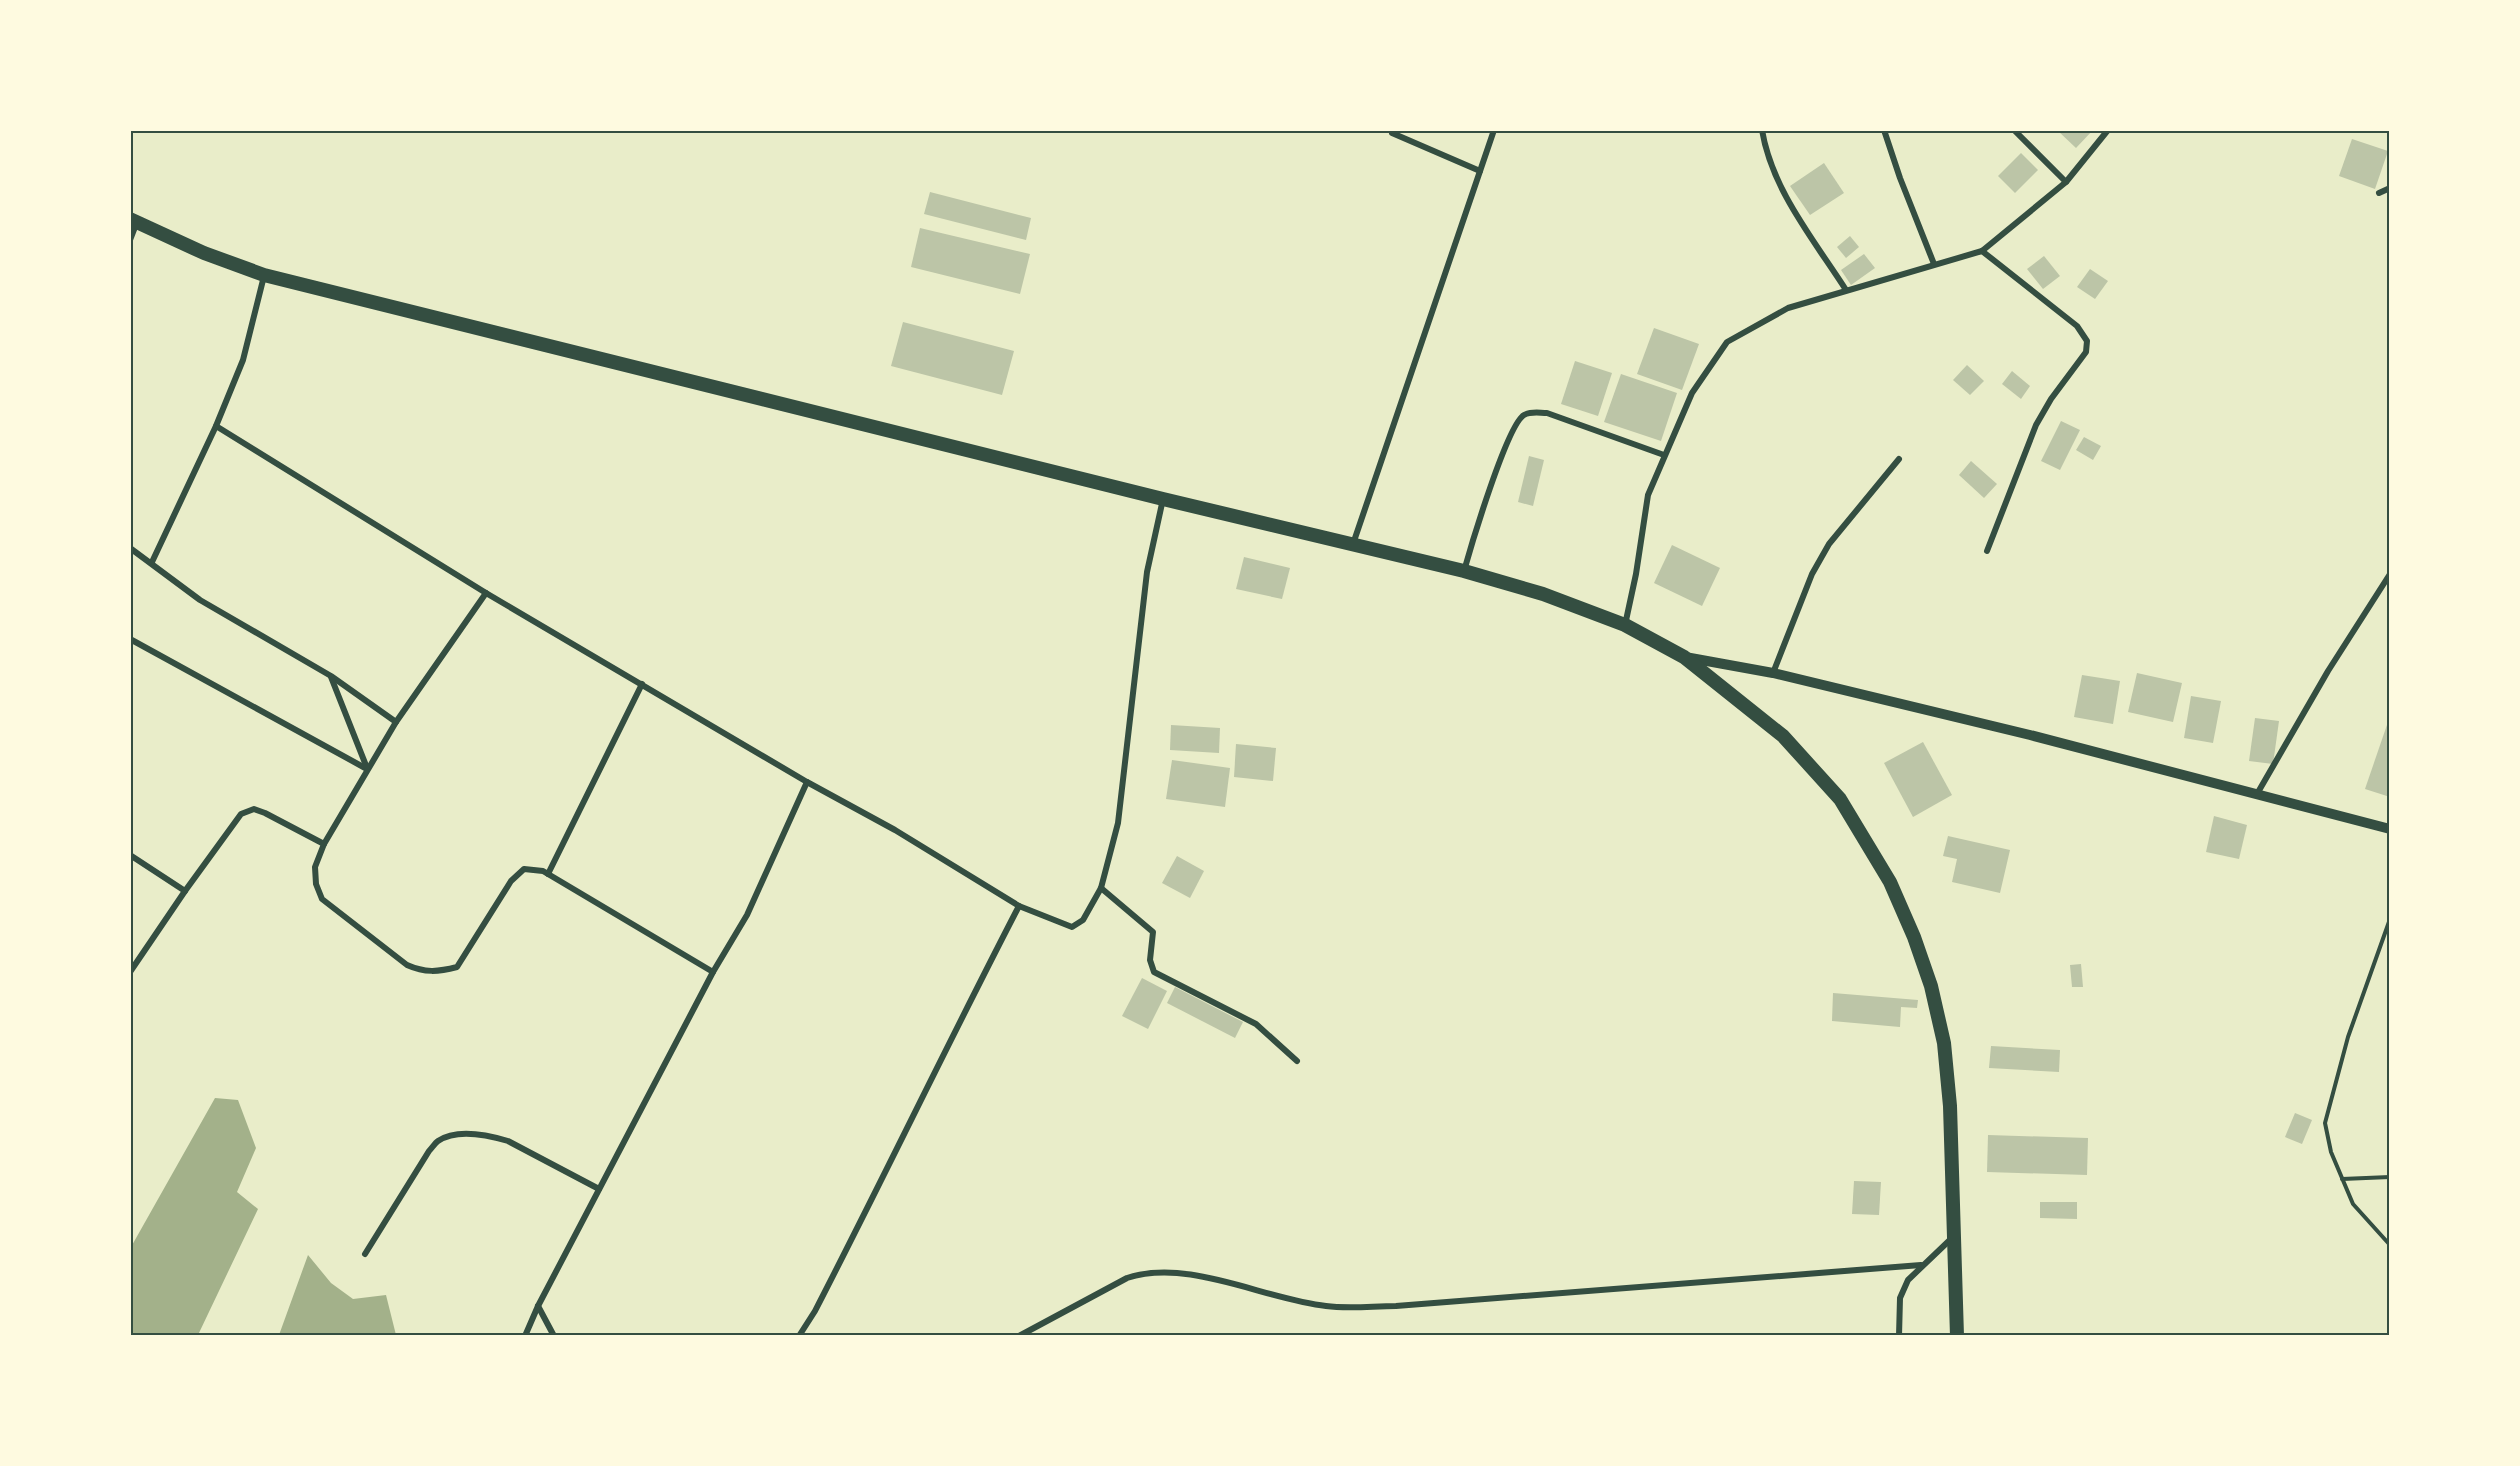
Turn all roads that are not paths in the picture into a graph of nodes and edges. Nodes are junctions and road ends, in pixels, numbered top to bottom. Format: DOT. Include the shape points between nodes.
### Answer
graph roads {
  1 [pos="1494,130"];
  2 [pos="1762,130"];
  3 [pos="1884,130"];
  4 [pos="2014,130"];
  5 [pos="2108,130"];
  6 [pos="1392,133"];
  7 [pos="1480,171"];
  8 [pos="2066,182"];
  9 [pos="2390,188"];
  10 [pos="2379,193"];
  11 [pos="134,220"];
  12 [pos="130,240"];
  13 [pos="1982,251"];
  14 [pos="1934,264"];
  15 [pos="264,275"];
  16 [pos="1846,290"];
  17 [pos="216,426"];
  18 [pos="1664,455"];
  19 [pos="1899,459"];
  20 [pos="1163,499"];
  21 [pos="1352,544"];
  22 [pos="130,548"];
  23 [pos="1987,551"];
  24 [pos="152,562"];
  25 [pos="1464,571"];
  26 [pos="2390,573"];
  27 [pos="486,592"];
  28 [pos="1625,625"];
  29 [pos="130,639"];
  30 [pos="1684,657"];
  31 [pos="1773,673"];
  32 [pos="331,676"];
  33 [pos="642,684"];
  34 [pos="396,722"];
  35 [pos="367,769"];
  36 [pos="807,782"];
  37 [pos="2257,794"];
  38 [pos="2390,829"];
  39 [pos="324,844"];
  40 [pos="130,855"];
  41 [pos="548,874"];
  42 [pos="1101,888"];
  43 [pos="185,891"];
  44 [pos="1019,906"];
  45 [pos="130,972"];
  46 [pos="713,972"];
  47 [pos="1297,1061"];
  48 [pos="599,1189"];
  49 [pos="1955,1235"];
  50 [pos="365,1254"];
  51 [pos="1920,1265"];
  52 [pos="538,1306"];
  53 [pos="525,1335"];
  54 [pos="554,1335"];
  55 [pos="799,1335"];
  56 [pos="1019,1335"];
  57 [pos="1899,1335"];
  58 [pos="1957,1335"];
  1 -- 7 [label="street"];
  2 -- 16 [label="street" via="1766,155 1781,189"];
  3 -- 14 [label="street"];
  4 -- 8 [label="street"];
  5 -- 8 [label="street"];
  6 -- 7 [label="street"];
  7 -- 21 [label="street"];
  8 -- 13 [label="street"];
  9 -- 10 [label="street"];
  11 -- 12 [label="street"];
  11 -- 15 [label="main road" via="204,253"];
  13 -- 14 [label="street"];
  13 -- 23 [label="street" via="2077,326 2087,341 2086,352 2036,425"];
  14 -- 16 [label="street"];
  15 -- 17 [label="street" via="243,360"];
  15 -- 20 [label="main road"];
  16 -- 18 [label="street" via="1788,308 1727,342 1692,393"];
  17 -- 24 [label="street"];
  17 -- 27 [label="street"];
  18 -- 25 [label="street" via="1546,413 1522,416 1487,494"];
  18 -- 28 [label="street" via="1648,495"];
  19 -- 31 [label="street" via="1829,544 1812,574"];
  20 -- 21 [label="main road"];
  20 -- 42 [label="street" via="1147,572 1118,823"];
  21 -- 25 [label="main road"];
  22 -- 24 [label="street"];
  24 -- 32 [label="street" via="200,600"];
  25 -- 28 [label="main road" via="1543,594"];
  26 -- 37 [label="street"];
  27 -- 33 [label="street"];
  27 -- 34 [label="street"];
  28 -- 30 [label="main road"];
  29 -- 35 [label="street"];
  30 -- 31 [label="street"];
  30 -- 49 [label="main road" via="1782,736 1840,800 1890,882 1928,976 1944,1043"];
  31 -- 37 [label="street"];
  32 -- 34 [label="street"];
  32 -- 35 [label="street"];
  33 -- 36 [label="street"];
  33 -- 41 [label="street"];
  34 -- 35 [label="street"];
  35 -- 39 [label="street"];
  36 -- 44 [label="street"];
  36 -- 46 [label="street" via="747,915"];
  37 -- 38 [label="street"];
  39 -- 41 [label="street" via="315,867 322,899 407,965 421,971 457,967 511,881 524,869"];
  39 -- 43 [label="street" via="254,809 241,814"];
  40 -- 43 [label="street"];
  41 -- 46 [label="street"];
  42 -- 44 [label="street" via="1083,920 1072,927"];
  42 -- 47 [label="street" via="1153,932 1150,960 1154,972 1256,1023"];
  43 -- 45 [label="street"];
  44 -- 55 [label="street" via="815,1311"];
  46 -- 48 [label="street"];
  48 -- 50 [label="street" via="508,1141 493,1136 454,1135 438,1141 429,1151"];
  48 -- 52 [label="street"];
  49 -- 51 [label="street"];
  49 -- 58 [label="main road"];
  51 -- 56 [label="street" via="1396,1306 1327,1306 1166,1271 1144,1272"];
  51 -- 57 [label="street" via="1900,1298"];
  52 -- 53 [label="street"];
  52 -- 54 [label="street"];
}
